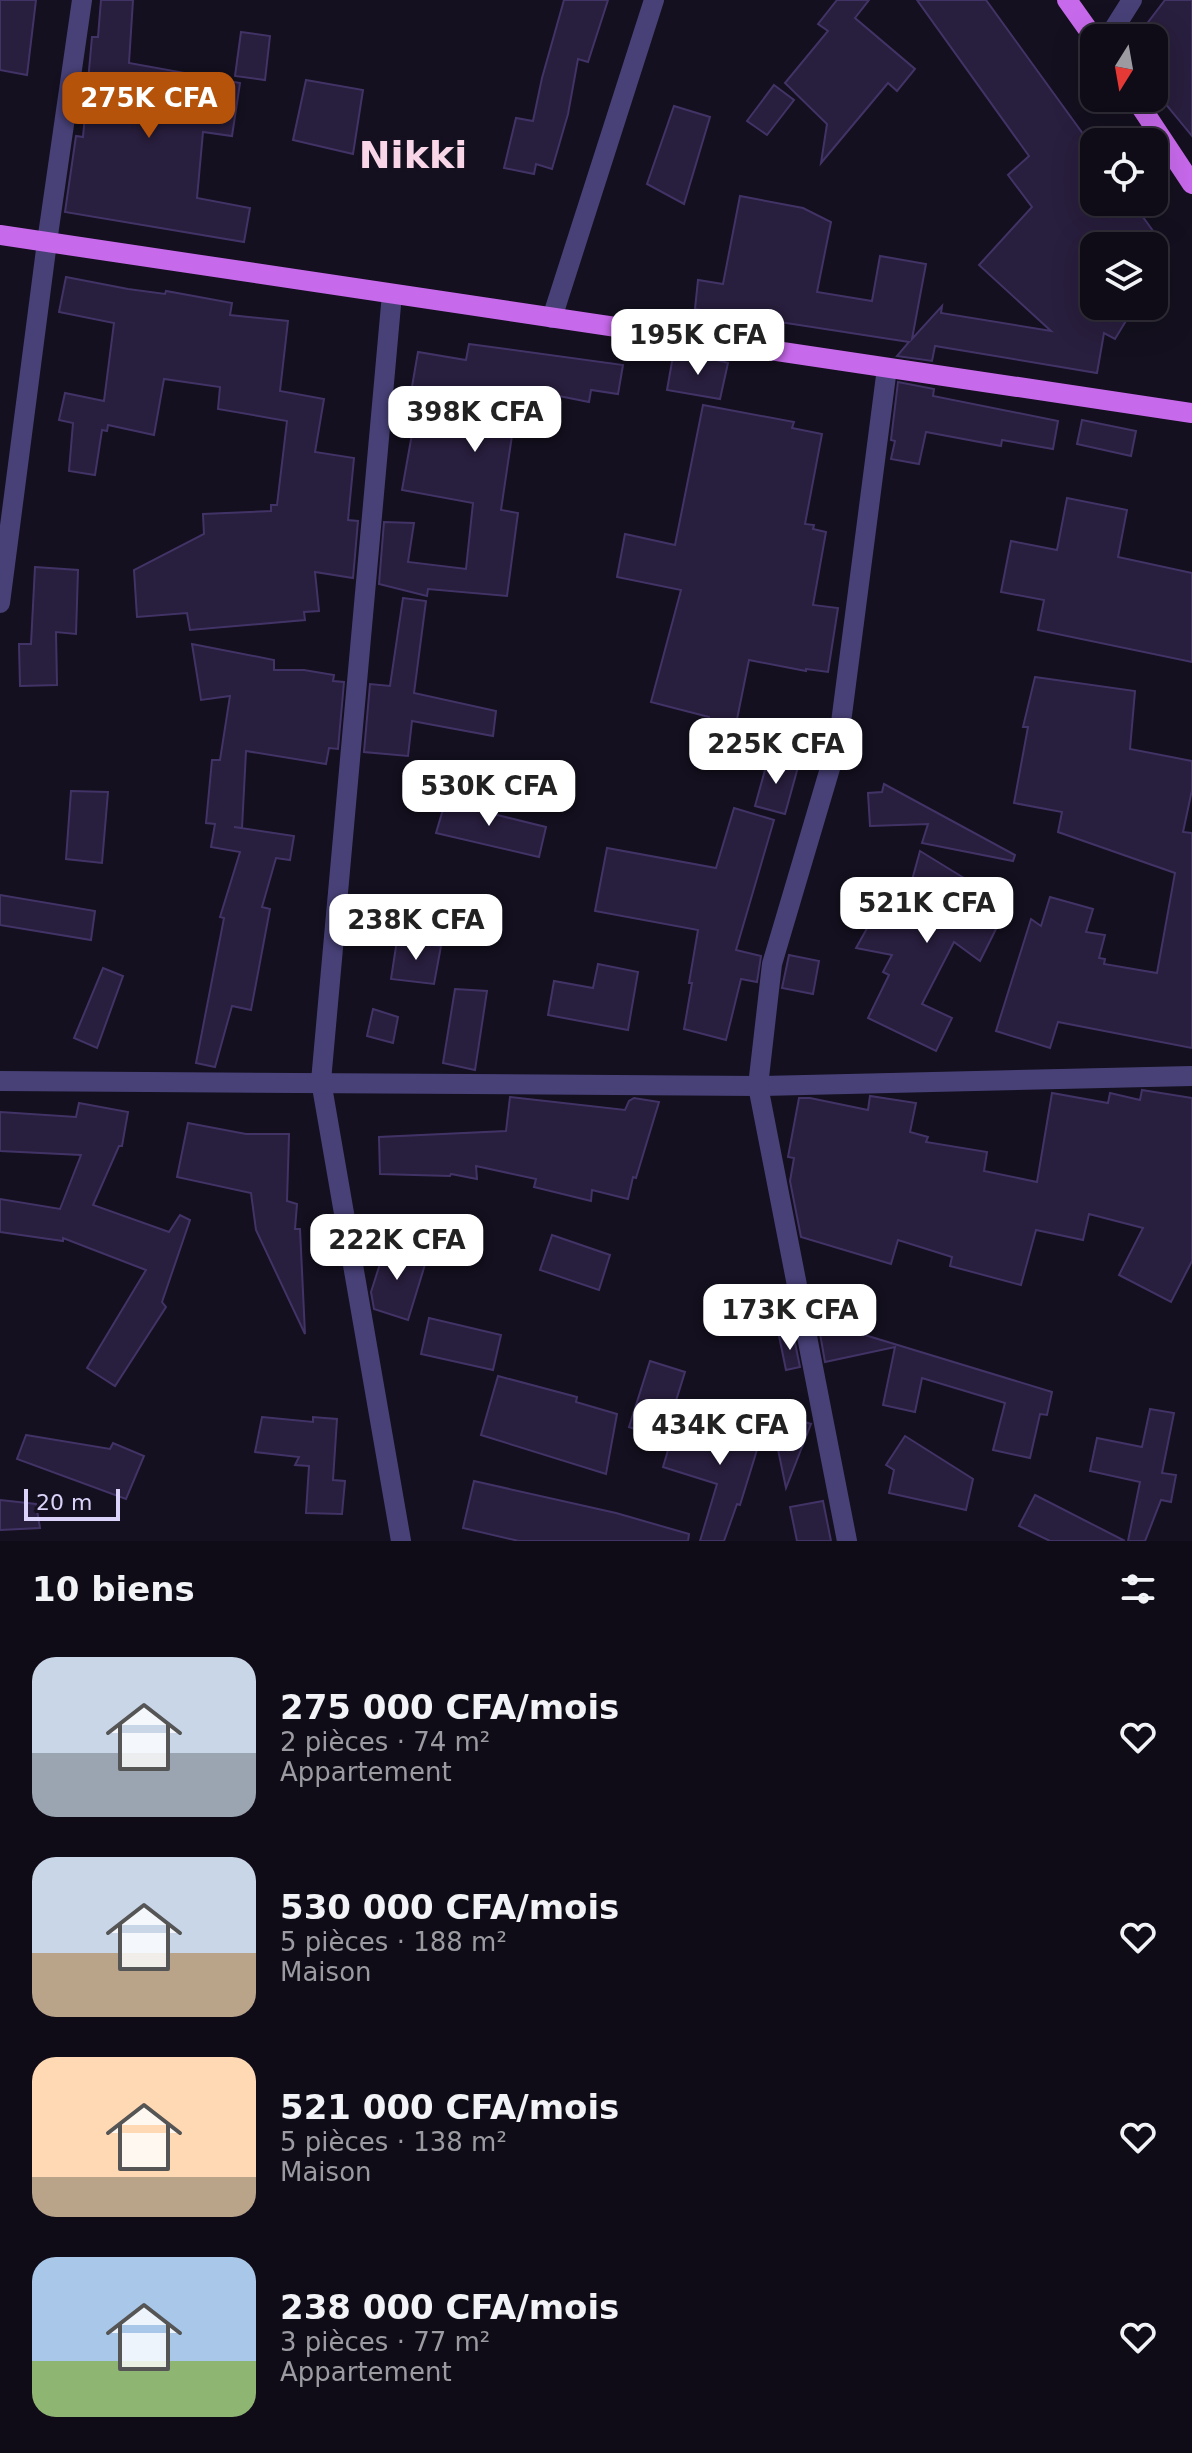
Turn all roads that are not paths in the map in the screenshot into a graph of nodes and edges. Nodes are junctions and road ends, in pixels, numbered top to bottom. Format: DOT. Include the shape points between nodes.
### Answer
graph roads {
  1 [pos="82,0"];
  2 [pos="654,0"];
  3 [pos="1067,0"];
  4 [pos="1132,0"];
  5 [pos="1084,24"];
  6 [pos="1117,24"];
  7 [pos="1144,112"];
  8 [pos="1192,184"];
  9 [pos="0,235"];
  10 [pos="47,242"];
  11 [pos="392,294"];
  12 [pos="552,318"];
  13 [pos="887,368"];
  14 [pos="1192,413"];
  15 [pos="0,603"];
  16 [pos="1192,1076"];
  17 [pos="0,1081"];
  18 [pos="321,1081"];
  19 [pos="758,1086"];
  20 [pos="401,1541"];
  21 [pos="847,1541"];
  1 -- 10 [label="street"];
  2 -- 12 [label="street"];
  3 -- 5 [label="main road"];
  4 -- 6 [label="street"];
  7 -- 8 [label="main road"];
  9 -- 10 [label="main road"];
  10 -- 11 [label="main road"];
  10 -- 15 [label="street"];
  11 -- 12 [label="main road"];
  11 -- 18 [label="street"];
  12 -- 13 [label="main road"];
  13 -- 14 [label="main road"];
  13 -- 19 [label="street" via="839,738 772,964"];
  16 -- 19 [label="street"];
  17 -- 18 [label="street"];
  18 -- 19 [label="street"];
  18 -- 20 [label="street"];
  19 -- 21 [label="street"];
}
